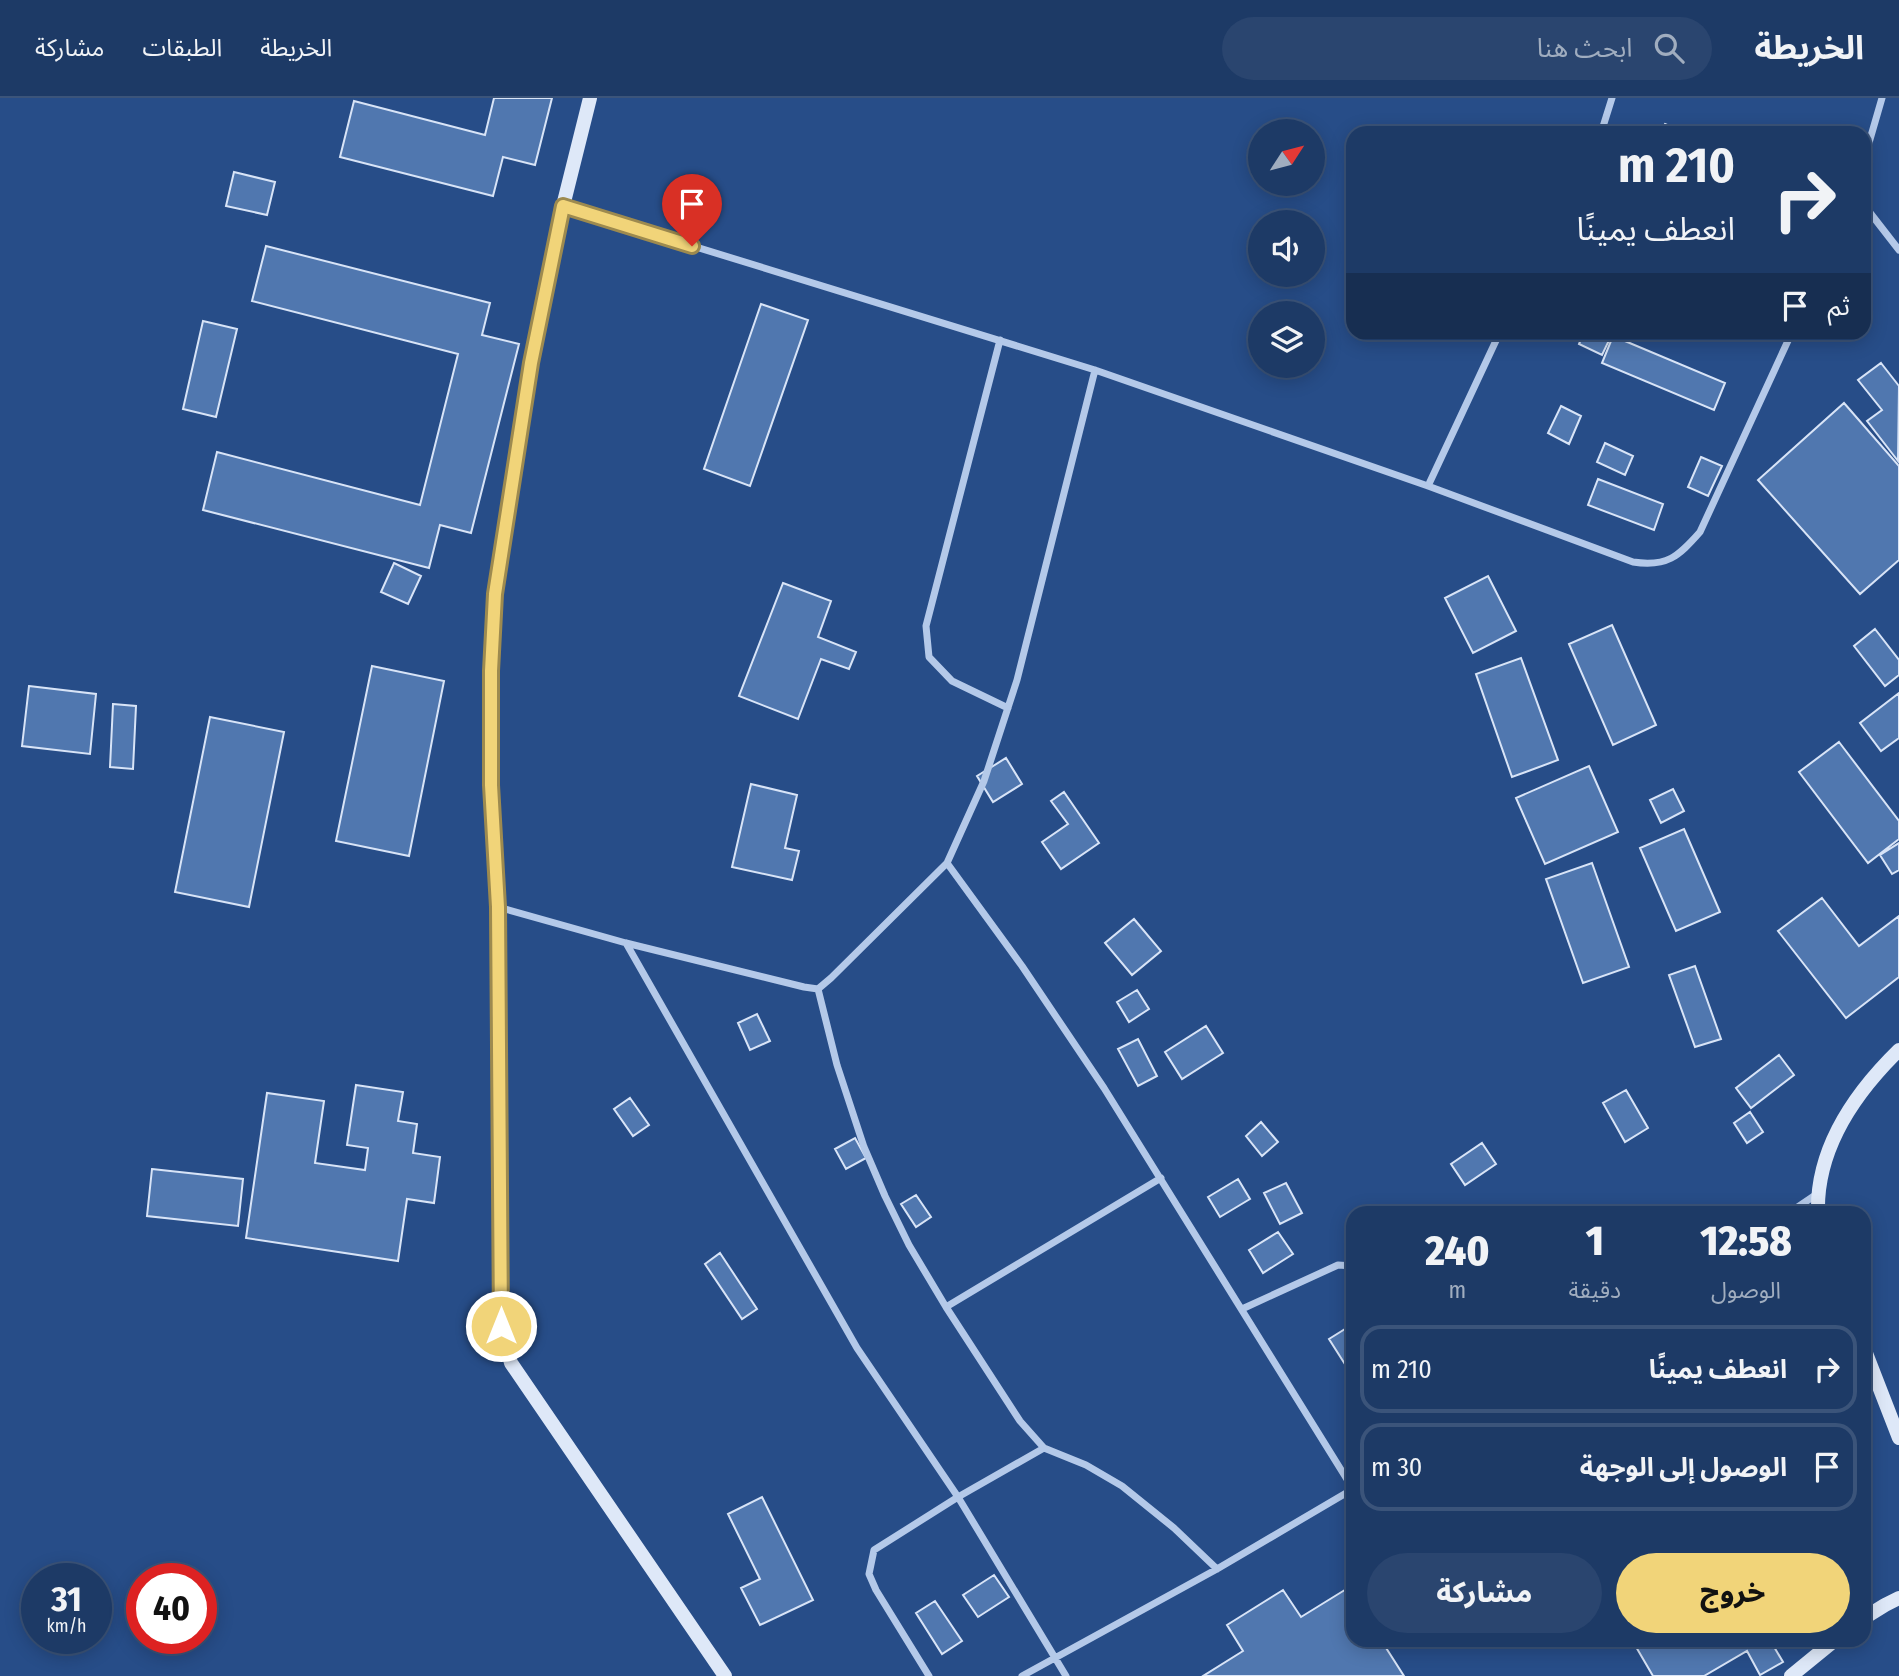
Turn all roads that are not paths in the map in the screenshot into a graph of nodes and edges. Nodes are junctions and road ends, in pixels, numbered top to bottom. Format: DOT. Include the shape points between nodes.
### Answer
graph roads {
  1 [pos="590,98"];
  2 [pos="1612,98"];
  3 [pos="1882,98"];
  4 [pos="1603,126"];
  5 [pos="1871,136"];
  6 [pos="563,206"];
  7 [pos="1871,214"];
  8 [pos="1899,250"];
  9 [pos="1000,340"];
  10 [pos="1496,340"];
  11 [pos="1788,340"];
  12 [pos="1095,370"];
  13 [pos="1429,486"];
  14 [pos="1008,708"];
  15 [pos="947,863"];
  16 [pos="498,907"];
  17 [pos="626,943"];
  18 [pos="818,989"];
  19 [pos="1899,1050"];
  20 [pos="1161,1178"];
  21 [pos="1817,1194"];
  22 [pos="1799,1206"];
  23 [pos="1818,1206"];
  24 [pos="1346,1266"];
  25 [pos="946,1307"];
  26 [pos="1242,1309"];
  27 [pos="1871,1366"];
  28 [pos="1899,1438"];
  29 [pos="1044,1448"];
  30 [pos="1346,1478"];
  31 [pos="1346,1493"];
  32 [pos="958,1497"];
  33 [pos="1217,1569"];
  34 [pos="1899,1598"];
  35 [pos="1871,1614"];
  36 [pos="1826,1647"];
  37 [pos="1056,1658"];
  38 [pos="725,1676"];
  39 [pos="929,1676"];
  40 [pos="1022,1676"];
  41 [pos="1066,1676"];
  42 [pos="1791,1676"];
  1 -- 6 [label="street"];
  2 -- 4 [label="street"];
  3 -- 5 [label="street"];
  6 -- 9 [label="street"];
  6 -- 16 [label="street" via="531,363 495,594 491,772"];
  7 -- 8 [label="street"];
  9 -- 12 [label="street"];
  9 -- 14 [label="street" via="926,626 929,657 952,681"];
  10 -- 13 [label="street"];
  11 -- 13 [label="street" via="1700,532 1669,560 1633,562"];
  12 -- 13 [label="street"];
  12 -- 14 [label="street"];
  14 -- 15 [label="street" via="984,780"];
  15 -- 18 [label="street"];
  15 -- 20 [label="street" via="1022,966"];
  16 -- 17 [label="street"];
  16 -- 38 [label="street" via="501,1326 511,1363"];
  17 -- 18 [label="street"];
  17 -- 32 [label="street" via="856,1348"];
  18 -- 25 [label="street" via="864,1147 909,1245"];
  19 -- 21 [label="street" via="1874,1074 1844,1117 1826,1153"];
  20 -- 25 [label="street"];
  20 -- 26 [label="street"];
  21 -- 22 [label="street"];
  21 -- 23 [label="street"];
  24 -- 26 [label="street" via="1338,1265"];
  25 -- 29 [label="street" via="1020,1421"];
  26 -- 30 [label="street"];
  27 -- 28 [label="street"];
  29 -- 32 [label="street"];
  29 -- 33 [label="street" via="1122,1486"];
  31 -- 33 [label="street"];
  32 -- 37 [label="street"];
  32 -- 39 [label="street" via="874,1550 871,1561 869,1574 876,1590"];
  33 -- 37 [label="street"];
  34 -- 35 [label="street"];
  36 -- 42 [label="street"];
  37 -- 40 [label="street"];
  37 -- 41 [label="street"];
}
